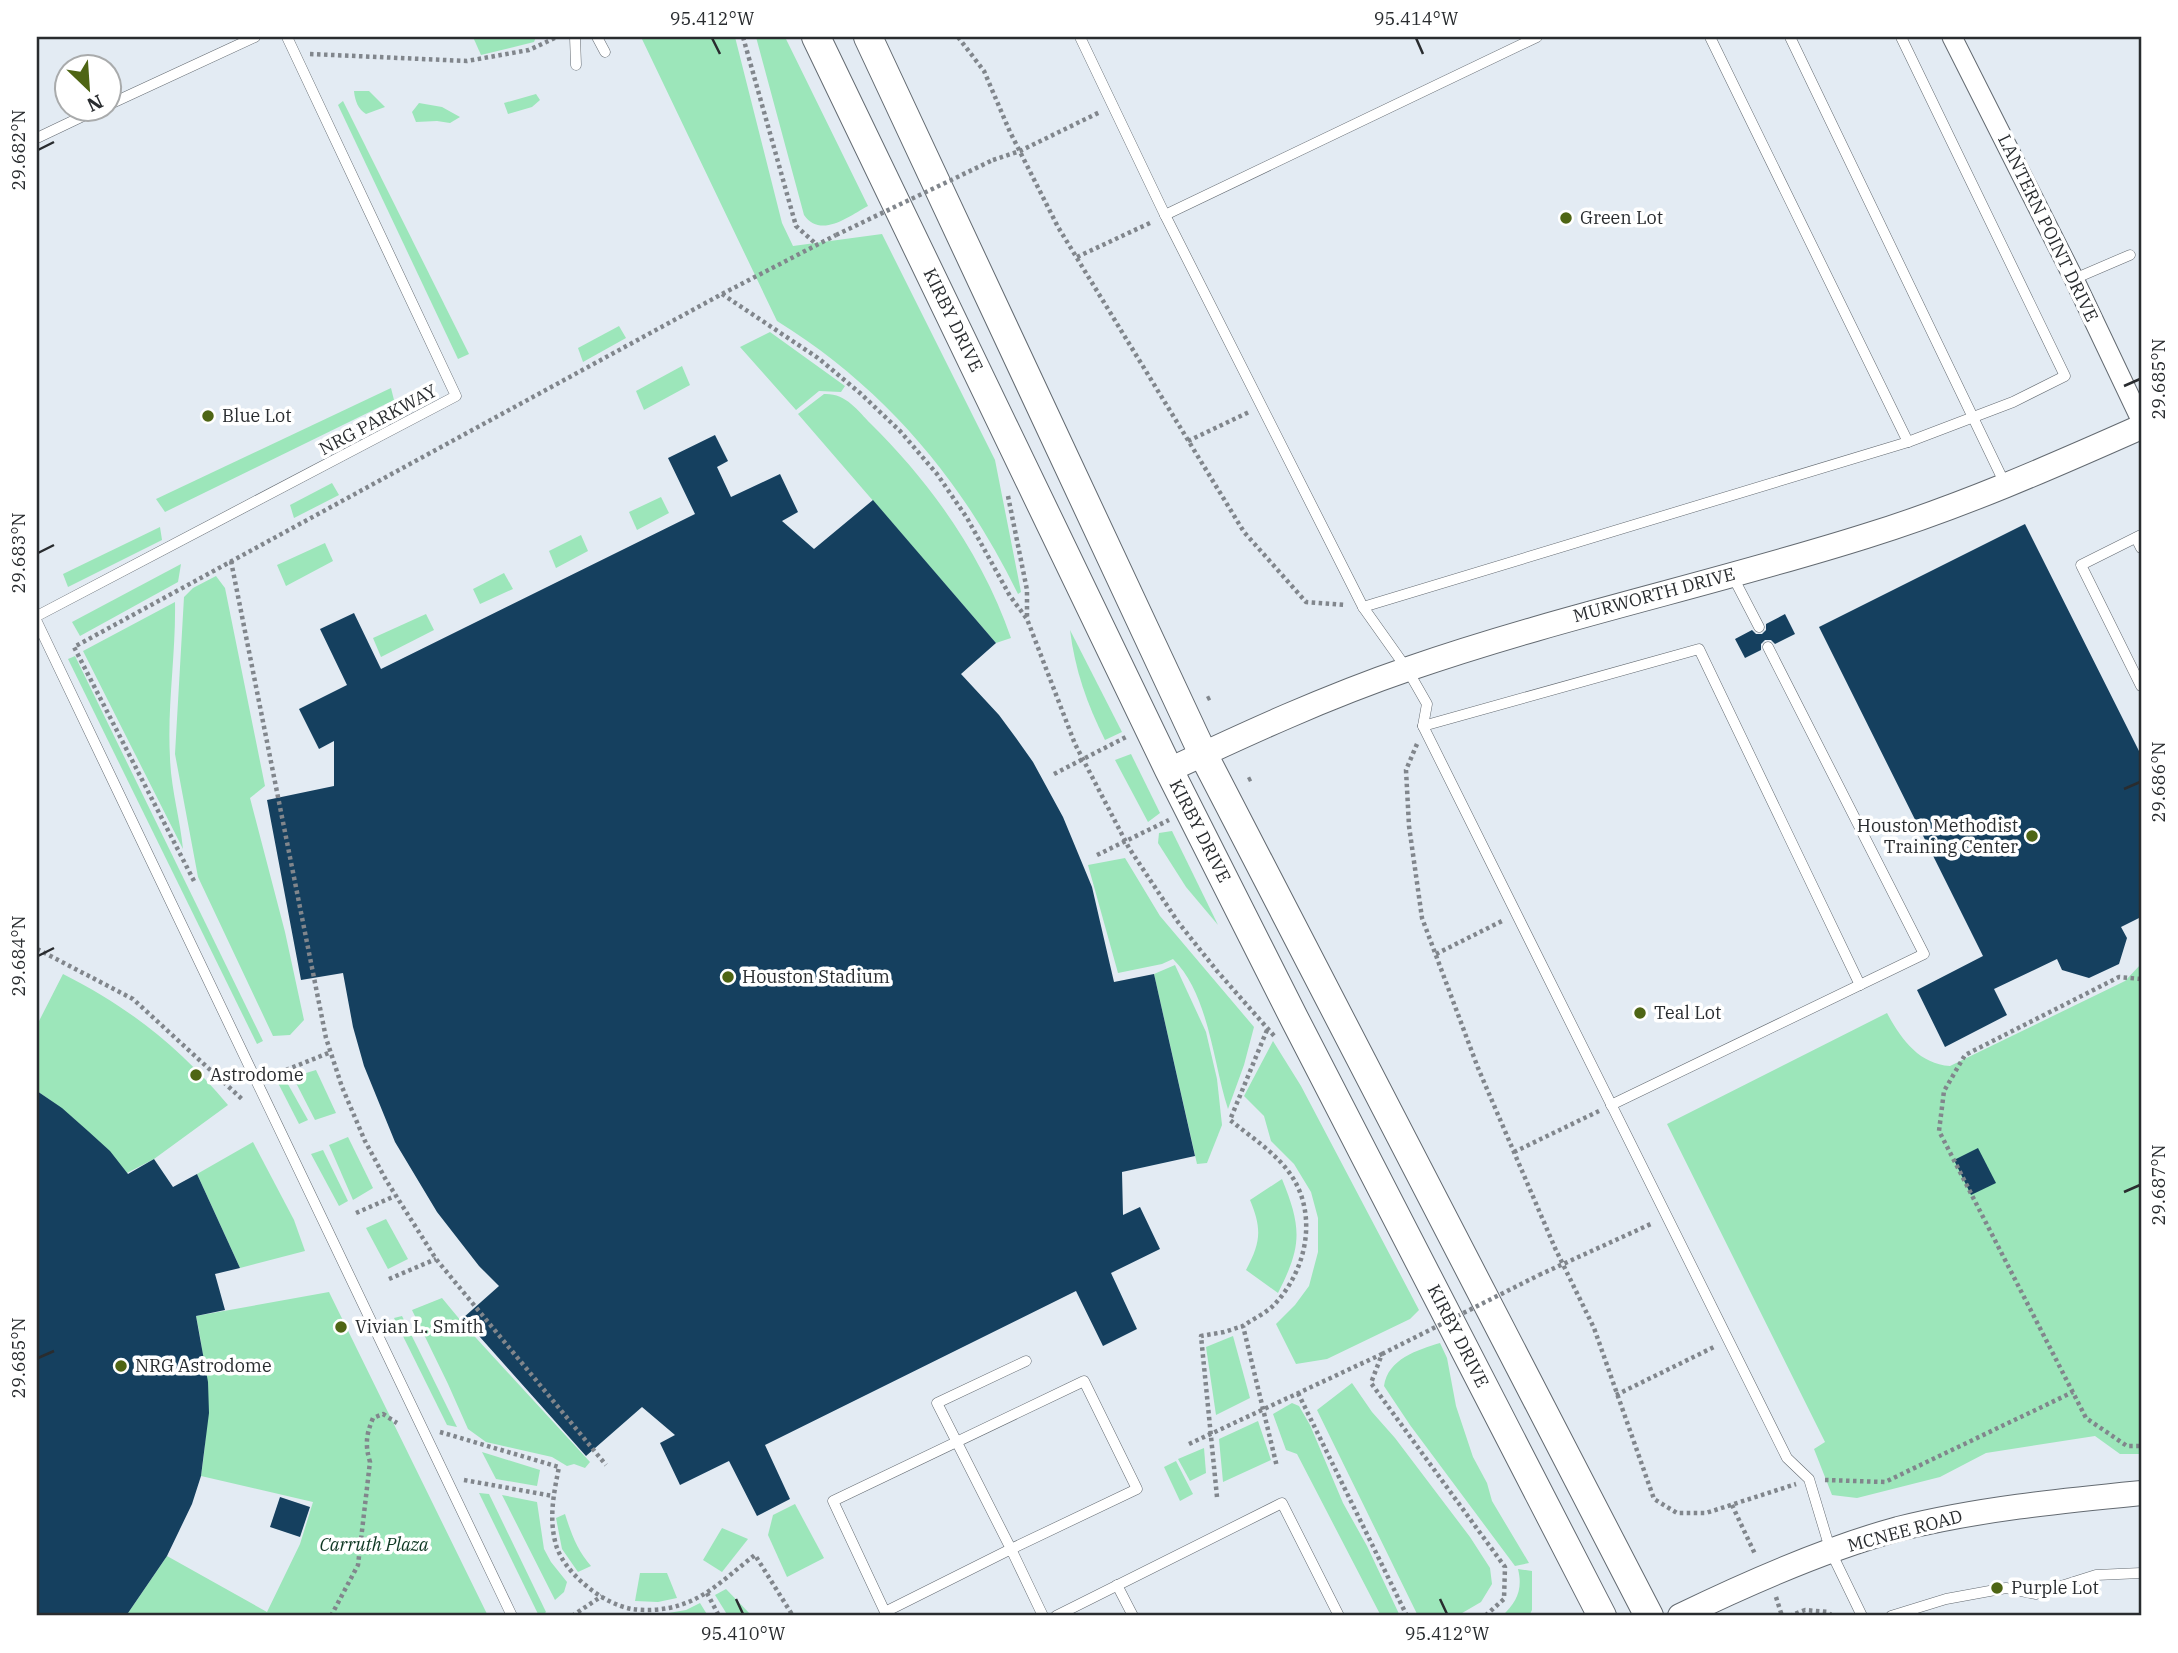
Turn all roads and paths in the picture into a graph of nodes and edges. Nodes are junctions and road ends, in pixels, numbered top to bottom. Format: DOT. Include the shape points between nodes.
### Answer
graph roads {
  1 [pos="255,37"];
  2 [pos="287,37"];
  3 [pos="557,37"];
  4 [pos="575,37"];
  5 [pos="597,37"];
  6 [pos="743,37"];
  7 [pos="816,37"];
  8 [pos="868,37"];
  9 [pos="958,37"];
  10 [pos="1080,37"];
  11 [pos="1537,37"];
  12 [pos="1710,37"];
  13 [pos="1790,37"];
  14 [pos="1901,37"];
  15 [pos="1952,37"];
  16 [pos="605,52"];
  17 [pos="308,54"];
  18 [pos="576,65"];
  19 [pos="122,99"];
  20 [pos="1113,106"];
  21 [pos="71,122"];
  22 [pos="37,138"];
  23 [pos="1020,151"];
  24 [pos="1165,215"];
  25 [pos="816,244"];
  26 [pos="2130,255"];
  27 [pos="1077,257"];
  28 [pos="2074,279"];
  29 [pos="722,294"];
  30 [pos="1016,353"];
  31 [pos="978,370"];
  32 [pos="1261,406"];
  33 [pos="1973,418"];
  34 [pos="2141,420"];
  35 [pos="2141,427"];
  36 [pos="1188,441"];
  37 [pos="1908,442"];
  38 [pos="2005,485"];
  39 [pos="1007,494"];
  40 [pos="2139,536"];
  41 [pos="2141,548"];
  42 [pos="232,561"];
  43 [pos="1731,574"];
  44 [pos="1363,607"];
  45 [pos="37,616"];
  46 [pos="1027,619"];
  47 [pos="37,622"];
  48 [pos="1759,627"];
  49 [pos="1769,647"];
  50 [pos="1406,669"];
  51 [pos="2141,685"];
  52 [pos="1423,726"];
  53 [pos="1135,732"];
  54 [pos="1203,754"];
  55 [pos="1083,760"];
  56 [pos="1169,770"];
  57 [pos="1054,774"];
  58 [pos="1175,816"];
  59 [pos="1126,842"];
  60 [pos="1097,855"];
  61 [pos="194,881"];
  62 [pos="1517,914"];
  63 [pos="37,949"];
  64 [pos="1436,954"];
  65 [pos="2141,979"];
  66 [pos="1860,985"];
  67 [pos="1266,1030"];
  68 [pos="1286,1046"];
  69 [pos="331,1052"];
  70 [pos="286,1070"];
  71 [pos="243,1100"];
  72 [pos="1611,1105"];
  73 [pos="1514,1152"];
  74 [pos="1431,1194"];
  75 [pos="396,1196"];
  76 [pos="1394,1212"];
  77 [pos="356,1213"];
  78 [pos="1667,1217"];
  79 [pos="436,1259"];
  80 [pos="1563,1264"];
  81 [pos="389,1279"];
  82 [pos="1243,1326"];
  83 [pos="1728,1340"];
  84 [pos="1381,1354"];
  85 [pos="1026,1360"];
  86 [pos="2073,1392"];
  87 [pos="1298,1394"];
  88 [pos="1616,1395"];
  89 [pos="1263,1409"];
  90 [pos="397,1423"];
  91 [pos="419,1423"];
  92 [pos="1212,1433"];
  93 [pos="957,1441"];
  94 [pos="1189,1444"];
  95 [pos="2141,1446"];
  96 [pos="606,1465"];
  97 [pos="1277,1467"];
  98 [pos="445,1476"];
  99 [pos="1809,1479"];
  100 [pos="2141,1493"];
  101 [pos="553,1496"];
  102 [pos="1217,1497"];
  103 [pos="1732,1505"];
  104 [pos="1011,1549"];
  105 [pos="1831,1552"];
  106 [pos="1755,1553"];
  107 [pos="2141,1573"];
  108 [pos="1117,1585"];
  109 [pos="707,1593"];
  110 [pos="602,1596"];
  111 [pos="1776,1597"];
  112 [pos="331,1616"];
  113 [pos="512,1616"];
  114 [pos="572,1616"];
  115 [pos="719,1616"];
  116 [pos="793,1616"];
  117 [pos="1043,1616"];
  118 [pos="1056,1616"];
  119 [pos="1133,1616"];
  120 [pos="1339,1616"];
  121 [pos="1407,1616"];
  122 [pos="1485,1616"];
  123 [pos="1602,1616"];
  124 [pos="1649,1616"];
  125 [pos="1680,1616"];
  126 [pos="1782,1616"];
  127 [pos="1789,1616"];
  128 [pos="1832,1616"];
  129 [pos="1862,1616"];
  130 [pos="1891,1616"];
  1 -- 19 [label="lane"];
  2 -- 45 [label="lane, NRG PARKWAY" via="456,396"];
  3 -- 17 [label="path" via="529,50 467,61"];
  4 -- 18 [label="lane"];
  5 -- 16 [label="lane"];
  6 -- 25 [label="path" via="796,226"];
  7 -- 31 [label="main road, KIRBY DRIVE"];
  8 -- 30 [label="main road"];
  9 -- 23 [label="path" via="984,71"];
  10 -- 20 [label="lane"];
  11 -- 24 [label="lane"];
  12 -- 37 [label="lane"];
  13 -- 33 [label="lane"];
  14 -- 33 [label="lane" via="2065,376"];
  15 -- 28 [label="street, LANTERN POINT DRIVE"];
  20 -- 23 [label="path"];
  20 -- 24 [label="lane"];
  21 -- 22 [label="lane"];
  23 -- 25 [label="path, bridge"];
  23 -- 27 [label="path"];
  24 -- 27 [label="path"];
  24 -- 32 [label="lane"];
  25 -- 29 [label="path"];
  26 -- 28 [label="lane"];
  27 -- 36 [label="path"];
  28 -- 34 [label="street, LANTERN POINT DRIVE"];
  29 -- 42 [label="path"];
  29 -- 46 [label="path" via="818,358 900,431 952,496"];
  30 -- 31 [label="main road"];
  30 -- 54 [label="main road"];
  31 -- 56 [label="main road, KIRBY DRIVE"];
  32 -- 36 [label="path"];
  32 -- 44 [label="lane"];
  33 -- 37 [label="lane"];
  33 -- 38 [label="lane"];
  35 -- 38 [label="street, MURWORTH DRIVE"];
  36 -- 44 [label="path" via="1244,533 1306,602"];
  37 -- 44 [label="lane"];
  38 -- 43 [label="street, MURWORTH DRIVE" via="1867,536"];
  39 -- 46 [label="path" via="1027,590"];
  40 -- 41 [label="lane"];
  40 -- 51 [label="lane" via="2081,565"];
  42 -- 61 [label="path" via="74,646"];
  42 -- 69 [label="path"];
  43 -- 48 [label="lane"];
  43 -- 50 [label="street, MURWORTH DRIVE"];
  44 -- 50 [label="lane"];
  46 -- 55 [label="path"];
  47 -- 91 [label="lane"];
  49 -- 66 [label="lane" via="1924,954"];
  50 -- 52 [label="lane" via="1427,704"];
  50 -- 54 [label="street, MURWORTH DRIVE"];
  52 -- 62 [label="lane"];
  52 -- 64 [label="path" via="1406,770 1409,826 1423,918"];
  52 -- 66 [label="lane" via="1699,649"];
  53 -- 55 [label="path"];
  54 -- 56 [label="street, MURWORTH DRIVE"];
  54 -- 74 [label="main road"];
  55 -- 57 [label="path"];
  55 -- 59 [label="path"];
  56 -- 76 [label="main road, KIRBY DRIVE"];
  58 -- 59 [label="path"];
  59 -- 60 [label="path"];
  59 -- 67 [label="path" via="1178,922"];
  62 -- 64 [label="path"];
  62 -- 72 [label="lane"];
  63 -- 71 [label="path" via="133,999"];
  64 -- 73 [label="path"];
  65 -- 86 [label="path" via="2119,977 1965,1055 1944,1091 1939,1131"];
  66 -- 72 [label="lane"];
  67 -- 68 [label="path"];
  67 -- 82 [label="path" via="1230,1120 1291,1176 1304,1203 1308,1227 1301,1260 1289,1285 1273,1306"];
  69 -- 70 [label="path"];
  69 -- 75 [label="path" via="365,1141"];
  72 -- 73 [label="path"];
  72 -- 78 [label="lane"];
  73 -- 80 [label="path"];
  74 -- 76 [label="main road"];
  74 -- 124 [label="main road"];
  75 -- 77 [label="path"];
  75 -- 79 [label="path"];
  76 -- 123 [label="main road, KIRBY DRIVE"];
  78 -- 80 [label="path"];
  78 -- 83 [label="lane"];
  79 -- 81 [label="path"];
  79 -- 96 [label="path"];
  80 -- 84 [label="path, bridge"];
  80 -- 88 [label="path" via="1594,1328"];
  82 -- 89 [label="path"];
  82 -- 92 [label="path" via="1201,1336"];
  83 -- 88 [label="path"];
  83 -- 99 [label="lane" via="1787,1458"];
  84 -- 87 [label="path"];
  84 -- 122 [label="path" via="1371,1383 1505,1567 1504,1599"];
  85 -- 93 [label="lane" via="937,1403"];
  86 -- 95 [label="path" via="2086,1419 2127,1446"];
  86 -- 99 [label="path" via="1885,1482"];
  87 -- 89 [label="path"];
  87 -- 121 [label="path"];
  88 -- 103 [label="path" via="1654,1499 1677,1513 1706,1513"];
  89 -- 92 [label="path"];
  89 -- 97 [label="path"];
  90 -- 112 [label="path" via="383,1414 373,1418 366,1433 370,1462 358,1565"];
  91 -- 98 [label="lane"];
  91 -- 101 [label="path" via="559,1467"];
  92 -- 94 [label="path"];
  92 -- 102 [label="path"];
  93 -- 104 [label="lane"];
  93 -- 104 [label="lane" via="1084,1381 1137,1489"];
  93 -- 104 [label="lane" via="832,1501 885,1612"];
  98 -- 101 [label="path"];
  98 -- 113 [label="lane"];
  99 -- 103 [label="path"];
  99 -- 105 [label="lane"];
  100 -- 105 [label="street, MCNEE ROAD" via="1961,1515"];
  101 -- 110 [label="path" via="555,1542 561,1559 575,1577"];
  103 -- 106 [label="path"];
  104 -- 117 [label="lane"];
  105 -- 125 [label="street, MCNEE ROAD"];
  105 -- 129 [label="lane"];
  107 -- 130 [label="lane" via="2096,1575 2036,1594 2006,1588 1946,1599"];
  108 -- 118 [label="lane"];
  108 -- 119 [label="lane"];
  108 -- 120 [label="lane" via="1282,1503"];
  109 -- 110 [label="path" via="679,1606 658,1609 631,1609"];
  109 -- 115 [label="path"];
  109 -- 116 [label="path" via="755,1555"];
  110 -- 114 [label="path"];
  111 -- 126 [label="path"];
  127 -- 128 [label="path" via="1805,1610"];
}
